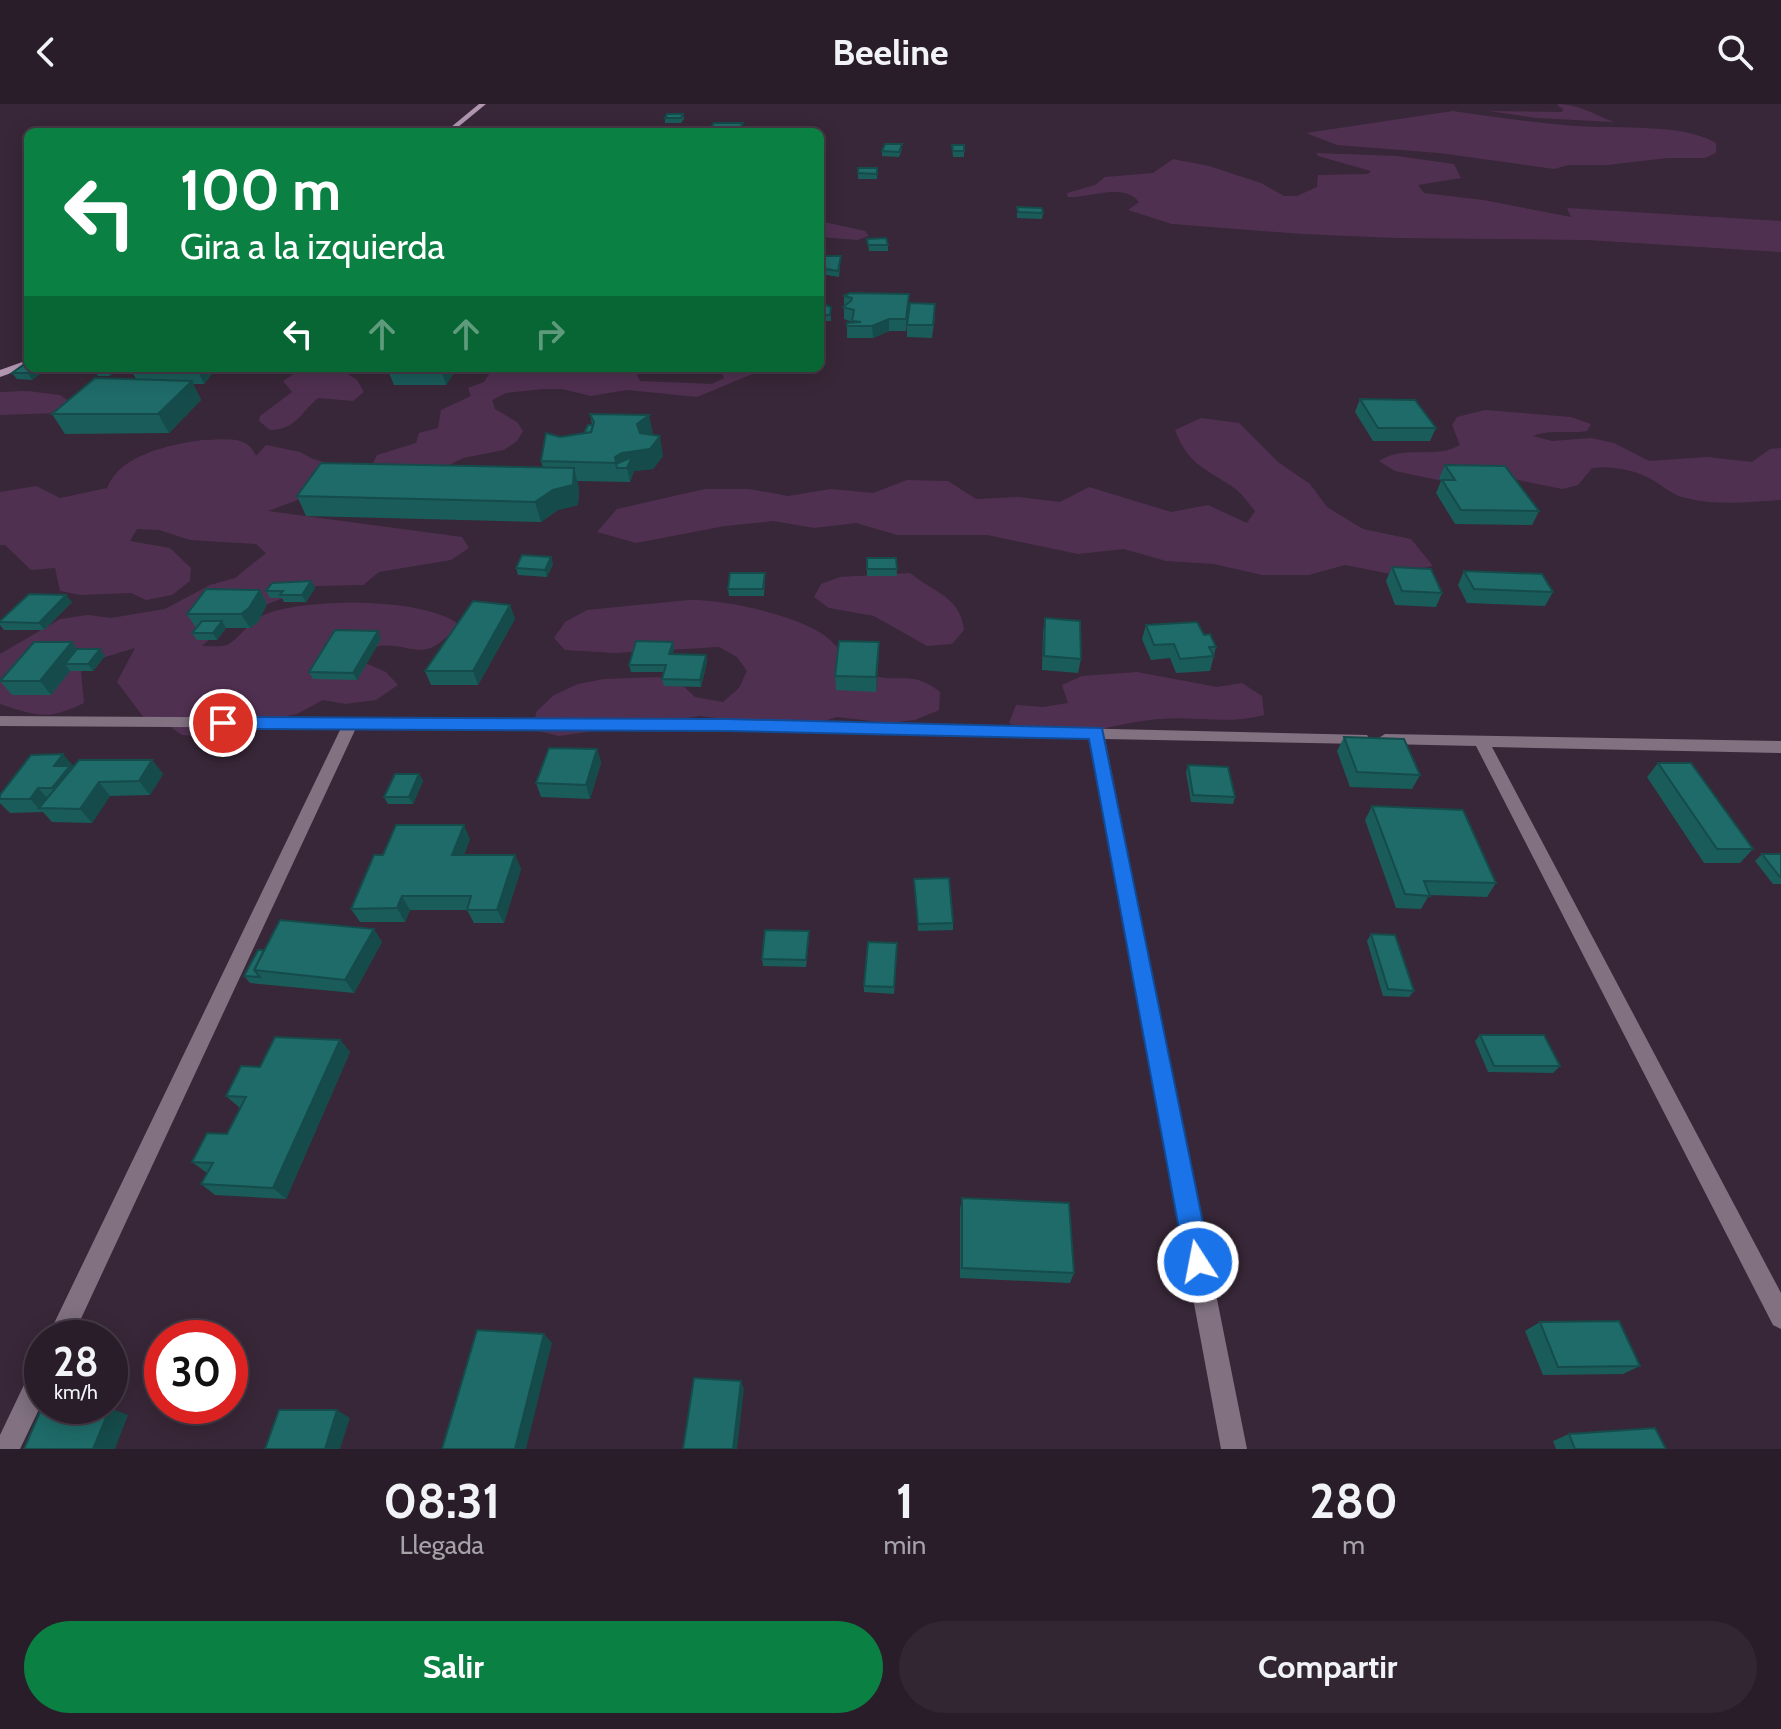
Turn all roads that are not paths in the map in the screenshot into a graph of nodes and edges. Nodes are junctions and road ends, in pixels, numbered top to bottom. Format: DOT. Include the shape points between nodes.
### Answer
graph roads {
  1 [pos="483,104"];
  2 [pos="453,128"];
  3 [pos="24,365"];
  4 [pos="0,374"];
  5 [pos="0,721"];
  6 [pos="350,725"];
  7 [pos="1096,733"];
  8 [pos="1481,741"];
  9 [pos="1781,747"];
  10 [pos="1781,1317"];
  11 [pos="68,1320"];
  12 [pos="24,1413"];
  13 [pos="7,1449"];
  14 [pos="1234,1449"];
  1 -- 2 [label="main road"];
  3 -- 4 [label="main road"];
  5 -- 6 [label="street"];
  6 -- 7 [label="street"];
  6 -- 11 [label="street"];
  7 -- 8 [label="street"];
  7 -- 14 [label="street"];
  8 -- 9 [label="street"];
  8 -- 10 [label="street"];
  12 -- 13 [label="street"];
}
